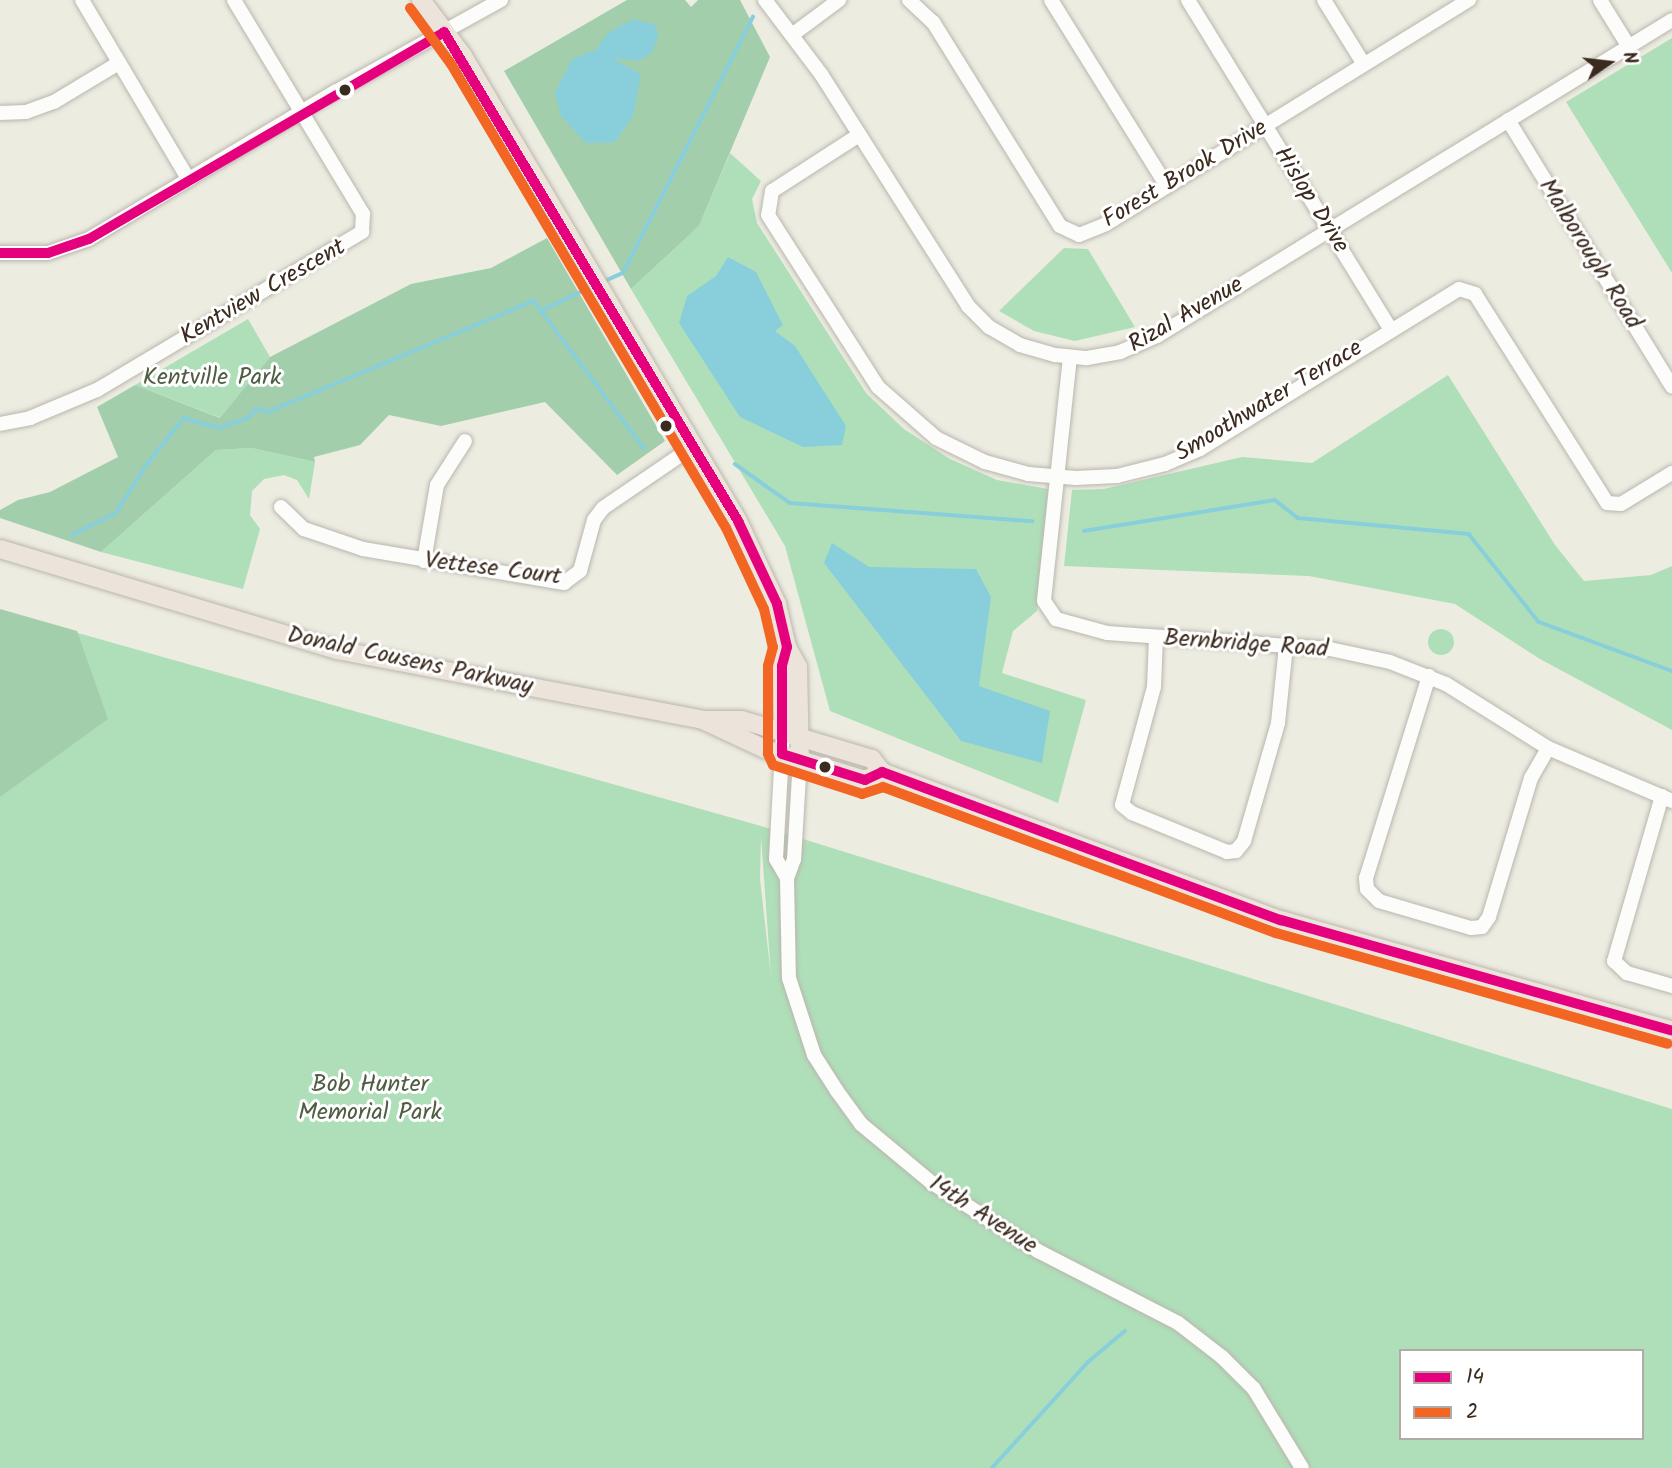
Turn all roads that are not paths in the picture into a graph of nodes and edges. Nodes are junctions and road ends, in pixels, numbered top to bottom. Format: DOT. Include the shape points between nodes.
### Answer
graph roads {
  1 [pos="82,0"];
  2 [pos="234,0"];
  3 [pos="421,0"];
  4 [pos="501,0"];
  5 [pos="765,0"];
  6 [pos="839,0"];
  7 [pos="909,0"];
  8 [pos="1051,0"];
  9 [pos="1188,0"];
  10 [pos="1324,0"];
  11 [pos="1600,0"];
  12 [pos="1464,1"];
  13 [pos="1672,20"];
  14 [pos="444,32"];
  15 [pos="792,35"];
  16 [pos="1629,47"];
  17 [pos="119,63"];
  18 [pos="1363,64"];
  19 [pos="302,112"];
  20 [pos="0,113"];
  21 [pos="1508,120"];
  22 [pos="1265,125"];
  23 [pos="859,135"];
  24 [pos="190,180"];
  25 [pos="1167,186"];
  26 [pos="1330,230"];
  27 [pos="0,253"];
  28 [pos="1390,328"];
  29 [pos="1070,357"];
  30 [pos="1672,387"];
  31 [pos="0,424"];
  32 [pos="466,441"];
  33 [pos="694,446"];
  34 [pos="1672,473"];
  35 [pos="1057,477"];
  36 [pos="281,506"];
  37 [pos="0,549"];
  38 [pos="424,561"];
  39 [pos="1156,637"];
  40 [pos="1286,646"];
  41 [pos="1429,676"];
  42 [pos="703,720"];
  43 [pos="792,736"];
  44 [pos="1548,748"];
  45 [pos="782,754"];
  46 [pos="800,759"];
  47 [pos="883,772"];
  48 [pos="1667,799"];
  49 [pos="787,878"];
  50 [pos="1672,986"];
  51 [pos="1672,1031"];
  52 [pos="1302,1468"];
  1 -- 17 [label="street"];
  2 -- 19 [label="street, Kentview Crescent"];
  3 -- 14 [label="main road, 14th Avenue"];
  4 -- 14 [label="street"];
  5 -- 15 [label="street, Rizal Avenue"];
  6 -- 15 [label="street"];
  7 -- 25 [label="street, Forest Brook Drive" via="933,22 1065,231 1085,235"];
  8 -- 25 [label="street"];
  9 -- 22 [label="street, Hislop Drive"];
  10 -- 18 [label="street"];
  11 -- 16 [label="street"];
  12 -- 18 [label="street, Forest Brook Drive"];
  13 -- 16 [label="street, Rizal Avenue"];
  14 -- 19 [label="street"];
  14 -- 33 [label="main road, 14th Avenue"];
  15 -- 23 [label="street, Rizal Avenue"];
  16 -- 21 [label="street, Rizal Avenue"];
  17 -- 20 [label="street" via="45,106"];
  17 -- 24 [label="street"];
  18 -- 22 [label="street, Forest Brook Drive"];
  19 -- 24 [label="street"];
  19 -- 31 [label="street, Kentview Crescent" via="363,214 364,226 358,236 97,390 30,418"];
  21 -- 26 [label="street, Rizal Avenue"];
  21 -- 30 [label="street, Malborough Road"];
  22 -- 25 [label="street, Forest Brook Drive"];
  22 -- 26 [label="street, Hislop Drive"];
  23 -- 29 [label="street, Rizal Avenue" via="973,312 1012,341"];
  23 -- 35 [label="street, Smoothwater Terrace" via="772,191 768,215 862,368 899,409 936,438 985,462"];
  24 -- 27 [label="street" via="79,244 37,254"];
  26 -- 28 [label="street, Hislop Drive"];
  26 -- 29 [label="street, Rizal Avenue" via="1144,343 1110,355"];
  28 -- 34 [label="street, Smoothwater Terrace" via="1453,290 1466,289 1475,294 1607,503 1621,503"];
  28 -- 35 [label="street, Smoothwater Terrace" via="1191,453 1117,476"];
  29 -- 35 [label="street, Bernbridge Road"];
  32 -- 38 [label="street" via="437,485"];
  33 -- 38 [label="street, Vettese Court" via="603,508 573,580 564,583"];
  33 -- 43 [label="main road, 14th Avenue" via="738,521 772,593 787,647 798,667"];
  35 -- 39 [label="street, Bernbridge Road" via="1046,611 1084,629"];
  36 -- 38 [label="street, Vettese Court" via="318,536"];
  37 -- 42 [label="main road, Donald Cousens Parkway" via="337,650"];
  39 -- 40 [label="street, Bernbridge Road"];
  39 -- 40 [label="street" via="1154,687 1122,805 1227,852 1236,851 1244,841 1278,723"];
  40 -- 41 [label="street, Bernbridge Road" via="1366,655"];
  41 -- 44 [label="street, Bernbridge Road"];
  41 -- 44 [label="street" via="1366,878 1367,889 1379,901 1471,928 1482,927 1489,917 1531,778"];
  42 -- 43 [label="main road, Donald Cousens Parkway" via="742,720"];
  42 -- 45 [label="main road, Donald Cousens Parkway"];
  43 -- 45 [label="street, 14th Avenue"];
  43 -- 46 [label="main road, 14th Avenue"];
  43 -- 47 [label="main road, Donald Cousens Parkway" via="872,759"];
  44 -- 48 [label="street, Bernbridge Road"];
  45 -- 46 [label="main road, Donald Cousens Parkway"];
  45 -- 49 [label="street, 14th Avenue" via="776,859"];
  46 -- 47 [label="main road, Donald Cousens Parkway" via="866,780"];
  46 -- 49 [label="street, 14th Avenue" via="794,859"];
  47 -- 51 [label="main road, Donald Cousens Parkway" via="1281,920"];
  48 -- 50 [label="street" via="1614,961 1627,973"];
  49 -- 52 [label="street, 14th Avenue" via="789,978 799,1018 814,1055 861,1124 932,1183 1038,1251 1178,1323 1222,1357 1254,1390"];
}
